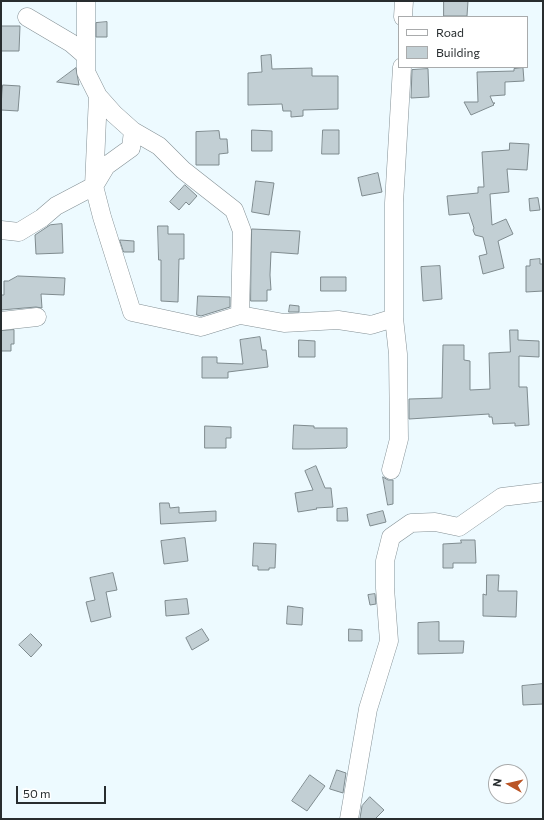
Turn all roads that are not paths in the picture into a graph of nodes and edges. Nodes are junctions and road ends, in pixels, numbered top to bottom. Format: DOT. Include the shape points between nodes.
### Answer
graph roads {
  1 [pos="86,1"];
  2 [pos="404,1"];
  3 [pos="403,16"];
  4 [pos="27,17"];
  5 [pos="86,56"];
  6 [pos="402,68"];
  7 [pos="98,96"];
  8 [pos="133,131"];
  9 [pos="94,186"];
  10 [pos="1,230"];
  11 [pos="240,315"];
  12 [pos="37,317"];
  13 [pos="394,318"];
  14 [pos="1,320"];
  15 [pos="391,470"];
  16 [pos="543,492"];
  17 [pos="348,819"];
  1 -- 5 [label="street"];
  2 -- 3 [label="street"];
  4 -- 5 [label="street" via="71,43"];
  5 -- 7 [label="street" via="86,72"];
  6 -- 13 [label="street" via="394,203"];
  7 -- 8 [label="street"];
  7 -- 9 [label="street"];
  8 -- 9 [label="street" via="131,148 106,166"];
  8 -- 11 [label="street" via="159,146 183,170 234,210 242,231"];
  9 -- 10 [label="street" via="56,206 19,232"];
  9 -- 11 [label="street" via="132,312 201,327"];
  11 -- 13 [label="street" via="284,323 338,320 371,325"];
  12 -- 14 [label="street"];
  13 -- 15 [label="street" via="398,354 399,439"];
  16 -- 17 [label="street" via="502,497 459,527 435,522 411,523 391,537 385,560 389,641 368,709"];
}
